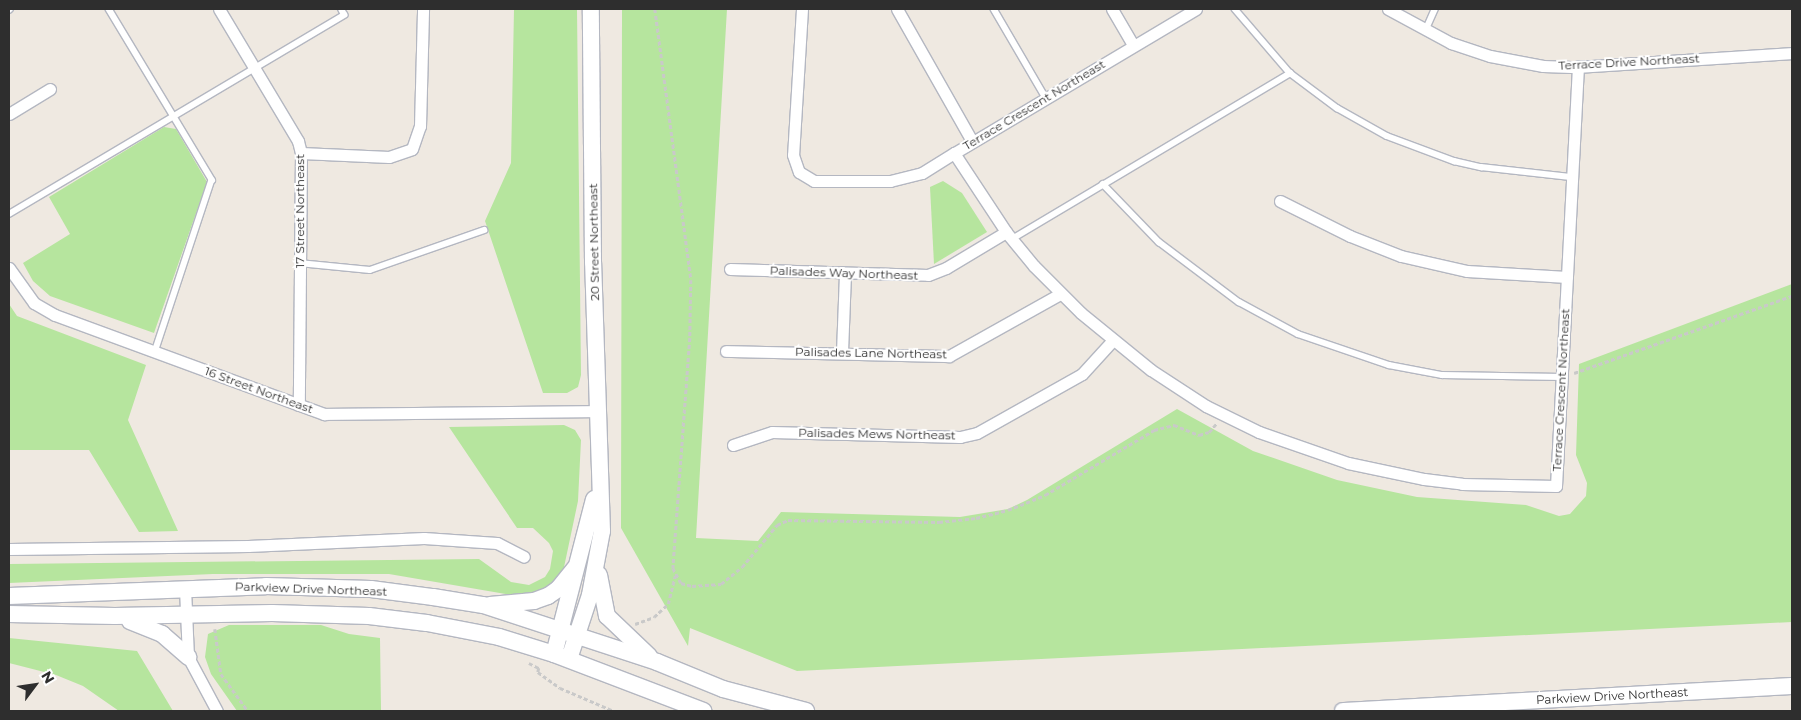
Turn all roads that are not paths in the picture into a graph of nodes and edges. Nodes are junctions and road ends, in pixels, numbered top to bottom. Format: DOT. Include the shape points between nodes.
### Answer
graph roads {
  1 [pos="109,9"];
  2 [pos="219,9"];
  3 [pos="340,9"];
  4 [pos="423,9"];
  5 [pos="591,9"];
  6 [pos="802,9"];
  7 [pos="897,9"];
  8 [pos="994,9"];
  9 [pos="1112,9"];
  10 [pos="1196,9"];
  11 [pos="1235,9"];
  12 [pos="1388,9"];
  13 [pos="1435,9"];
  14 [pos="1425,31"];
  15 [pos="1133,45"];
  16 [pos="1792,53"];
  17 [pos="1578,67"];
  18 [pos="254,68"];
  19 [pos="1290,72"];
  20 [pos="50,89"];
  21 [pos="1046,98"];
  22 [pos="9,114"];
  23 [pos="173,116"];
  24 [pos="972,140"];
  25 [pos="301,153"];
  26 [pos="954,153"];
  27 [pos="1572,177"];
  28 [pos="1103,184"];
  29 [pos="1280,201"];
  30 [pos="9,214"];
  31 [pos="484,230"];
  32 [pos="1009,236"];
  33 [pos="299,263"];
  34 [pos="9,268"];
  35 [pos="730,270"];
  36 [pos="845,273"];
  37 [pos="1567,277"];
  38 [pos="1060,294"];
  39 [pos="1113,340"];
  40 [pos="726,351"];
  41 [pos="155,352"];
  42 [pos="842,352"];
  43 [pos="1562,377"];
  44 [pos="299,405"];
  45 [pos="600,411"];
  46 [pos="733,445"];
  47 [pos="599,476"];
  48 [pos="9,549"];
  49 [pos="524,557"];
  50 [pos="581,560"];
  51 [pos="598,561"];
  52 [pos="185,588"];
  53 [pos="9,596"];
  54 [pos="483,605"];
  55 [pos="9,614"];
  56 [pos="116,616"];
  57 [pos="186,616"];
  58 [pos="569,633"];
  59 [pos="561,656"];
  60 [pos="188,657"];
  61 [pos="657,662"];
  62 [pos="1792,686"];
  63 [pos="217,711"];
  64 [pos="704,711"];
  65 [pos="806,711"];
  66 [pos="1343,711"];
  1 -- 23 [label="lane"];
  2 -- 18 [label="street, 17 Street Northeast"];
  3 -- 18 [label="lane" via="344,15"];
  4 -- 25 [label="street" via="420,126 412,149 389,157"];
  5 -- 45 [label="main road, 20 Street Northeast" via="593,262"];
  6 -- 26 [label="street" via="793,155 799,172 814,181 890,181 922,173"];
  7 -- 24 [label="street"];
  8 -- 21 [label="lane"];
  9 -- 15 [label="street"];
  10 -- 15 [label="street, Terrace Crescent Northeast"];
  11 -- 19 [label="lane"];
  12 -- 14 [label="street, Terrace Drive Northeast"];
  13 -- 14 [label="lane"];
  14 -- 17 [label="street, Terrace Drive Northeast" via="1471,50 1508,60"];
  15 -- 21 [label="street, Terrace Crescent Northeast"];
  16 -- 17 [label="street, Terrace Drive Northeast"];
  17 -- 27 [label="street, Terrace Crescent Northeast"];
  18 -- 23 [label="lane"];
  18 -- 25 [label="street, 17 Street Northeast" via="298,141"];
  19 -- 27 [label="lane" via="1337,108 1416,148 1481,167"];
  19 -- 28 [label="lane"];
  20 -- 22 [label="street"];
  21 -- 24 [label="street, Terrace Crescent Northeast"];
  23 -- 30 [label="lane"];
  23 -- 41 [label="lane" via="212,180"];
  24 -- 26 [label="street, Terrace Crescent Northeast"];
  25 -- 33 [label="street, 17 Street Northeast"];
  26 -- 32 [label="street, Terrace Crescent Northeast"];
  27 -- 37 [label="street, Terrace Crescent Northeast"];
  28 -- 32 [label="lane"];
  28 -- 43 [label="lane" via="1159,242 1239,302 1298,334 1389,364 1442,374"];
  29 -- 37 [label="street" via="1350,236 1401,256 1468,272"];
  31 -- 33 [label="lane" via="370,270"];
  32 -- 36 [label="street, Palisades Way Northeast" via="928,275"];
  32 -- 38 [label="street, Terrace Crescent Northeast"];
  33 -- 44 [label="street, 17 Street Northeast"];
  34 -- 41 [label="street, 16 Street Northeast" via="34,303 54,315"];
  35 -- 36 [label="street, Palisades Way Northeast"];
  36 -- 42 [label="street"];
  37 -- 43 [label="street, Terrace Crescent Northeast"];
  38 -- 39 [label="street, Terrace Crescent Northeast"];
  38 -- 42 [label="street, Palisades Lane Northeast" via="949,356"];
  39 -- 43 [label="street, Terrace Crescent Northeast" via="1151,370 1223,416 1314,453 1374,469 1462,484 1556,486"];
  39 -- 46 [label="street, Palisades Mews Northeast" via="1082,374 978,433 960,437 772,432"];
  40 -- 42 [label="street, Palisades Lane Northeast"];
  41 -- 44 [label="street, 16 Street Northeast"];
  44 -- 45 [label="street, 16 Street Northeast" via="324,414"];
  45 -- 47 [label="main road, 20 Street Northeast"];
  47 -- 50 [label="main road, 20 Street Northeast"];
  47 -- 51 [label="main road, 20 Street Northeast" via="602,531"];
  48 -- 49 [label="street" via="248,546 424,538 497,543"];
  50 -- 54 [label="main road" via="565,582 548,596 534,601"];
  50 -- 58 [label="main road, 20 Street Northeast"];
  51 -- 58 [label="main road, 20 Street Northeast"];
  51 -- 61 [label="main road" via="607,616"];
  52 -- 53 [label="main road, Parkview Drive Northeast"];
  52 -- 54 [label="main road, Parkview Drive Northeast" via="371,589"];
  52 -- 57 [label="street"];
  54 -- 58 [label="main road, Parkview Drive Northeast"];
  55 -- 56 [label="main road, Parkview Drive Northeast"];
  56 -- 57 [label="main road, Parkview Drive Northeast"];
  56 -- 60 [label="main road" via="162,634"];
  57 -- 59 [label="main road, Parkview Drive Northeast" via="272,613 369,616 499,636"];
  57 -- 60 [label="street"];
  58 -- 59 [label="main road, 20 Street Northeast"];
  58 -- 61 [label="main road, Parkview Drive Northeast"];
  59 -- 64 [label="main road, Parkview Drive Northeast"];
  60 -- 63 [label="street"];
  61 -- 65 [label="main road, Parkview Drive Northeast" via="723,689"];
  62 -- 66 [label="main road, Parkview Drive Northeast"];
}
